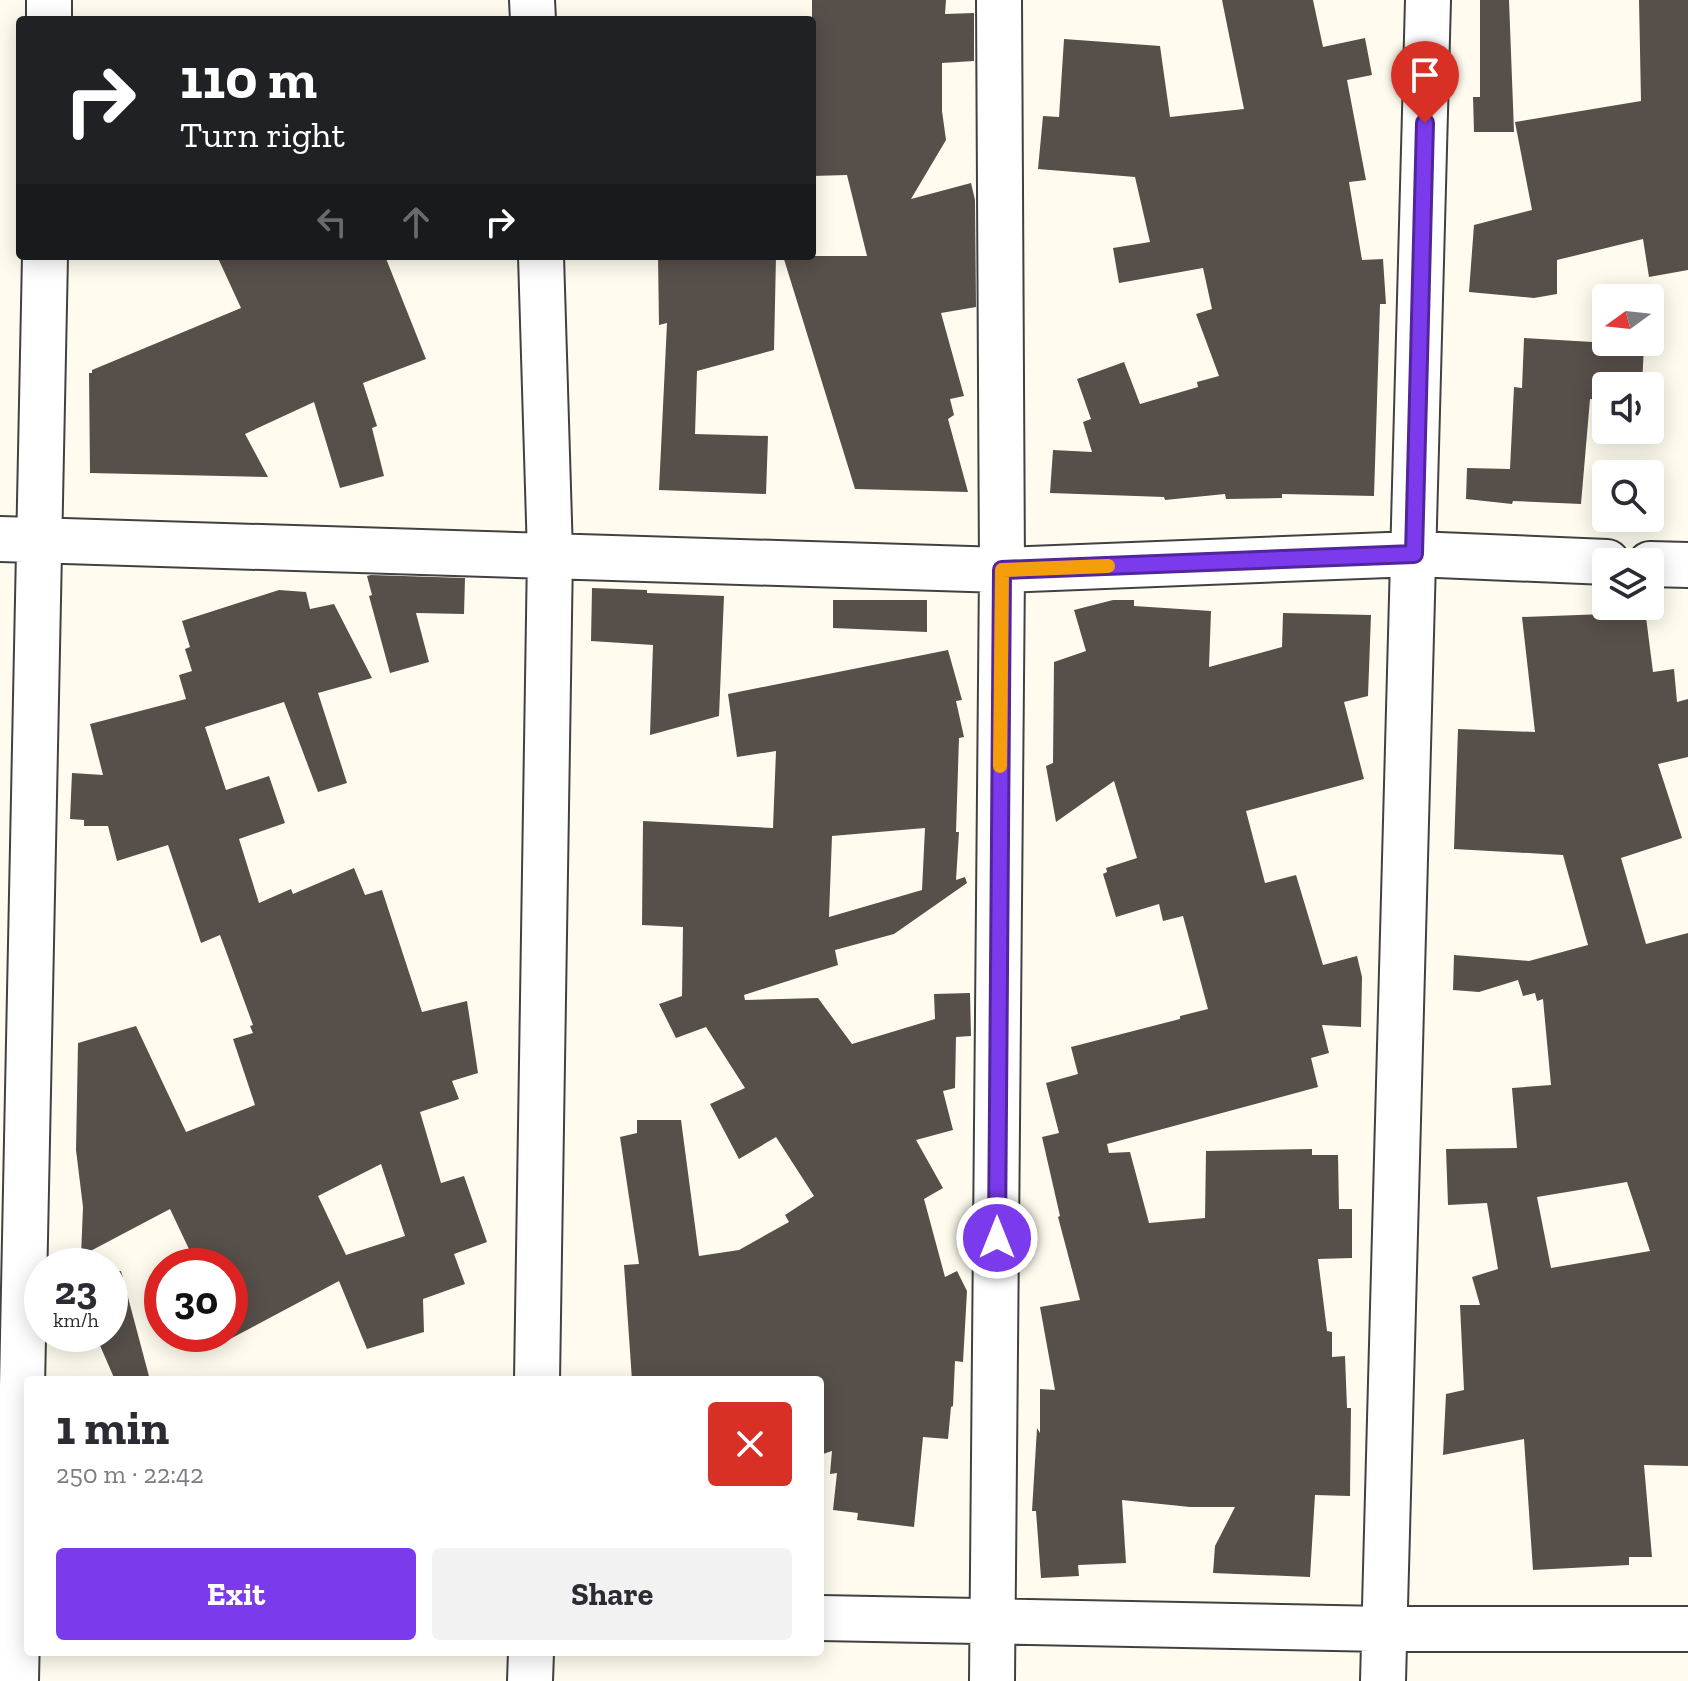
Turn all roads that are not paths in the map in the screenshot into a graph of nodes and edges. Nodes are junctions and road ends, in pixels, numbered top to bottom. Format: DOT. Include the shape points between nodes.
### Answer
graph roads {
  1 [pos="999,0"];
  2 [pos="1428,0"];
  3 [pos="45,260"];
  4 [pos="541,260"];
  5 [pos="20,539"];
  6 [pos="550,554"];
  7 [pos="1414,554"];
  8 [pos="1592,561"];
  9 [pos="1664,564"];
  10 [pos="1688,565"];
  11 [pos="1002,570"];
  12 [pos="537,1376"];
  13 [pos="15,1607"];
  14 [pos="824,1618"];
  15 [pos="994,1620"];
  16 [pos="1384,1629"];
  17 [pos="1688,1629"];
  18 [pos="531,1656"];
  19 [pos="16,1681"];
  20 [pos="530,1681"];
  21 [pos="992,1681"];
  22 [pos="1383,1681"];
  1 -- 11 [label="street"];
  2 -- 7 [label="street"];
  3 -- 5 [label="street"];
  4 -- 6 [label="street"];
  5 -- 6 [label="street"];
  5 -- 13 [label="street"];
  6 -- 11 [label="street"];
  6 -- 12 [label="street"];
  7 -- 8 [label="street"];
  7 -- 11 [label="street"];
  7 -- 16 [label="street"];
  9 -- 10 [label="street"];
  11 -- 15 [label="street"];
  13 -- 19 [label="street"];
  14 -- 15 [label="street"];
  15 -- 16 [label="street"];
  15 -- 21 [label="street"];
  16 -- 17 [label="street"];
  16 -- 22 [label="street"];
  18 -- 20 [label="street"];
}
